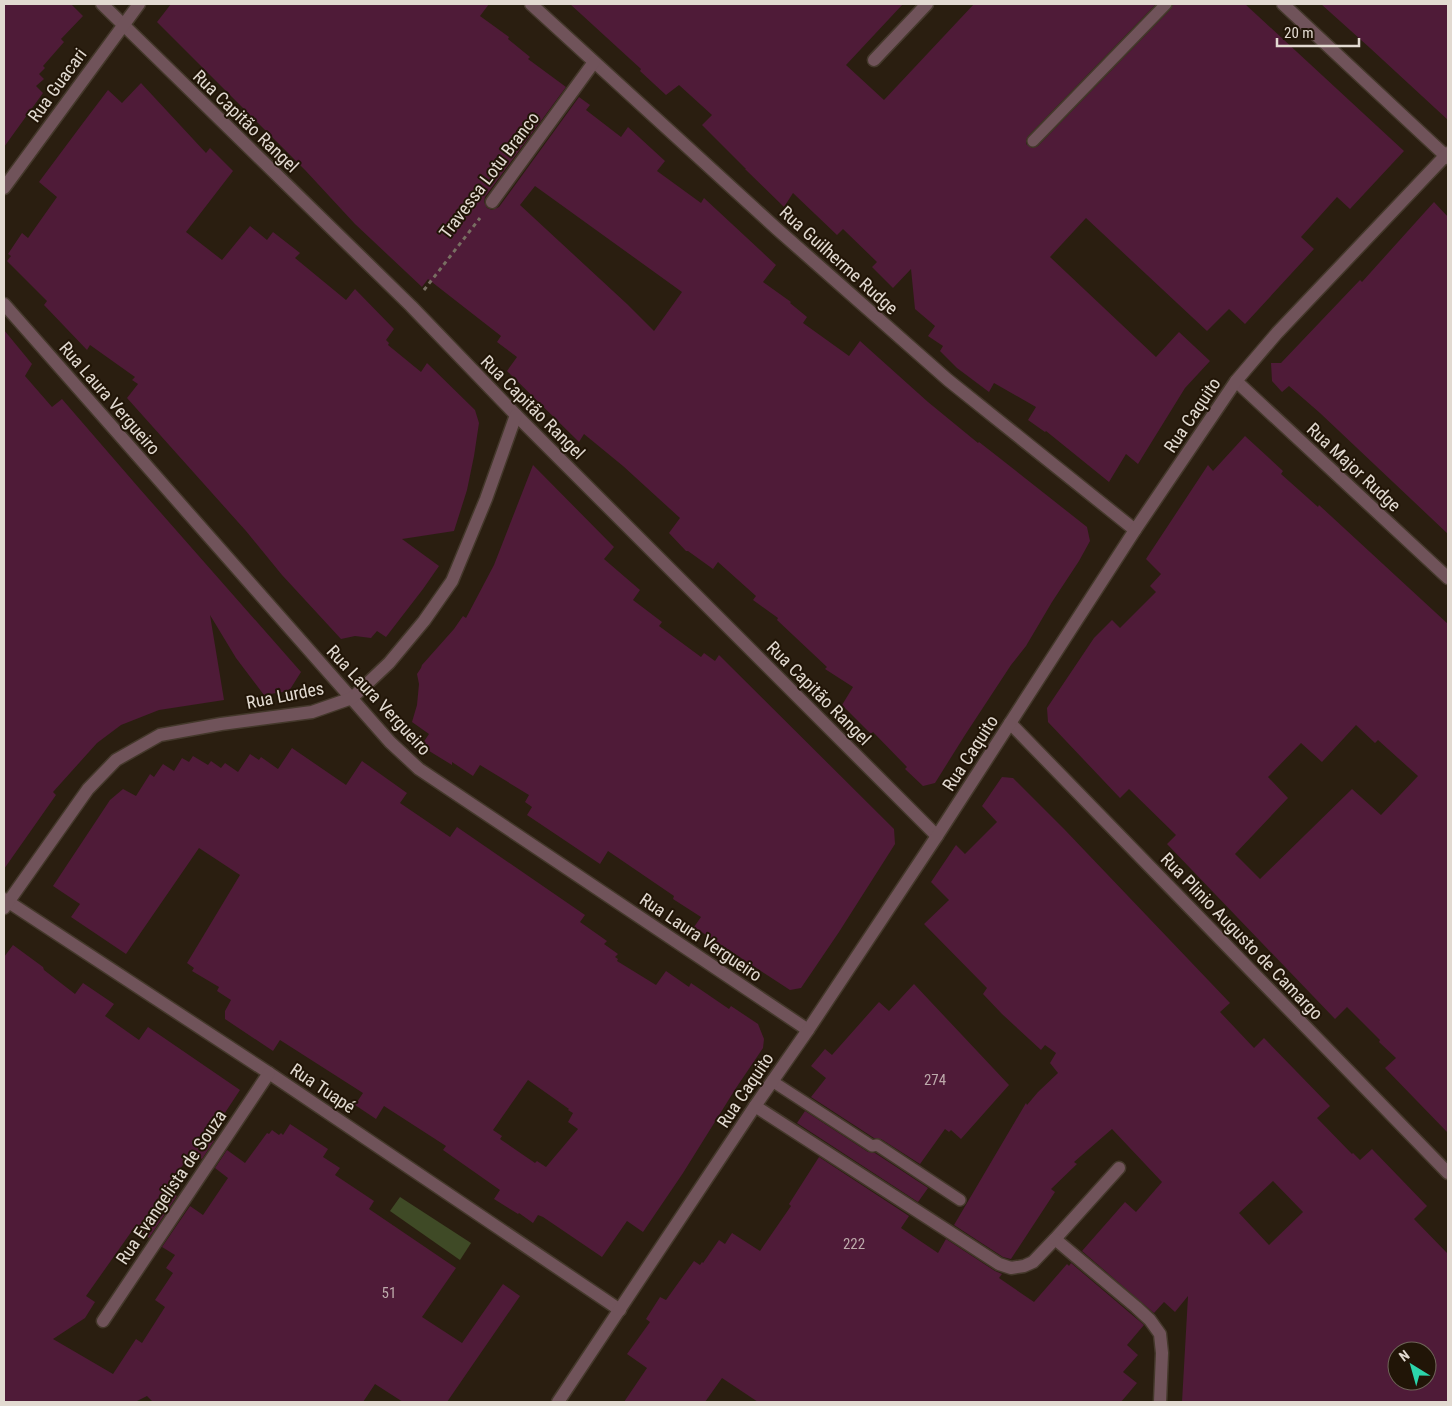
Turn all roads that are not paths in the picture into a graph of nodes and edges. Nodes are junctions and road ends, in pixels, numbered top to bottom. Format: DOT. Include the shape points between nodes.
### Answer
graph roads {
  1 [pos="102,4"];
  2 [pos="139,4"];
  3 [pos="531,4"];
  4 [pos="927,4"];
  5 [pos="1166,4"];
  6 [pos="1282,4"];
  7 [pos="123,26"];
  8 [pos="874,60"];
  9 [pos="594,62"];
  10 [pos="1033,141"];
  11 [pos="1447,156"];
  12 [pos="4,188"];
  13 [pos="492,202"];
  14 [pos="4,304"];
  15 [pos="1236,381"];
  16 [pos="516,415"];
  17 [pos="1135,530"];
  18 [pos="1448,578"];
  19 [pos="352,698"];
  20 [pos="1010,723"];
  21 [pos="937,836"];
  22 [pos="5,903"];
  23 [pos="808,1030"];
  24 [pos="269,1074"];
  25 [pos="772,1081"];
  26 [pos="755,1106"];
  27 [pos="1119,1168"];
  28 [pos="1448,1173"];
  29 [pos="960,1200"];
  30 [pos="1056,1239"];
  31 [pos="620,1310"];
  32 [pos="103,1320"];
  33 [pos="558,1402"];
  34 [pos="1160,1402"];
  1 -- 7 [label="street, Rua Capitão Rangel"];
  2 -- 7 [label="street, Rua Guacari"];
  3 -- 9 [label="street, Rua Guilherme Rudge"];
  4 -- 8 [label="street"];
  5 -- 10 [label="lane"];
  6 -- 11 [label="street"];
  7 -- 12 [label="street, Rua Guacari"];
  7 -- 16 [label="street, Rua Capitão Rangel" via="411,306"];
  9 -- 13 [label="street, Travessa Lotu Branco"];
  9 -- 17 [label="street, Rua Guilherme Rudge" via="948,380"];
  11 -- 15 [label="street, Rua Caquito"];
  14 -- 19 [label="street, Rua Laura Vergueiro"];
  15 -- 17 [label="street, Rua Caquito"];
  15 -- 18 [label="street, Rua Major Rudge"];
  16 -- 19 [label="street, Rua Lurdes" via="452,581 389,663"];
  16 -- 21 [label="street, Rua Capitão Rangel"];
  17 -- 20 [label="street, Rua Caquito"];
  19 -- 22 [label="street, Rua Lurdes" via="312,712 160,736 116,760 88,789"];
  19 -- 23 [label="street, Rua Laura Vergueiro" via="390,742 419,769"];
  20 -- 21 [label="street, Rua Caquito"];
  20 -- 28 [label="street, Rua Plinio Augusto de Camargo"];
  21 -- 23 [label="street, Rua Caquito"];
  22 -- 24 [label="street, Rua Tuapé"];
  23 -- 25 [label="street, Rua Caquito"];
  24 -- 31 [label="street, Rua Tuapé"];
  24 -- 32 [label="street, Rua Evangelista de Souza"];
  25 -- 26 [label="street, Rua Caquito"];
  25 -- 29 [label="lane" via="872,1146 877,1144"];
  26 -- 30 [label="street" via="998,1264 1011,1268 1024,1266 1033,1262"];
  26 -- 31 [label="street, Rua Caquito"];
  27 -- 30 [label="street"];
  30 -- 34 [label="street" via="1136,1307 1160,1334"];
  31 -- 33 [label="street, Rua Caquito"];
}
